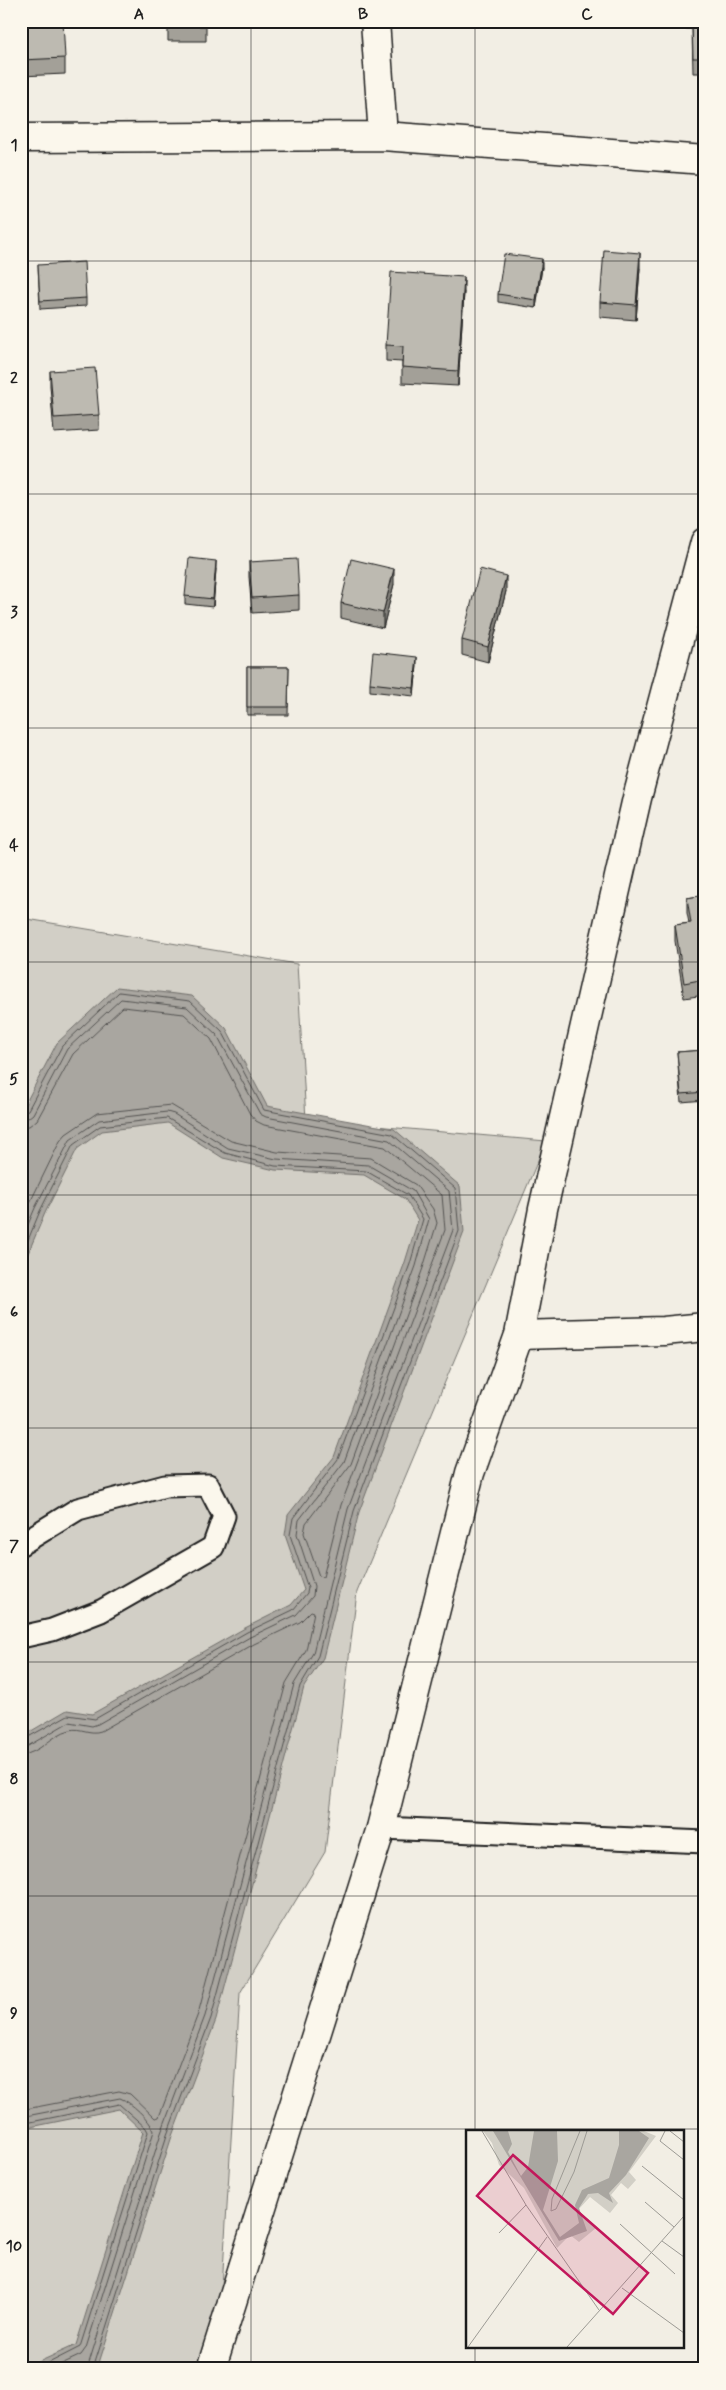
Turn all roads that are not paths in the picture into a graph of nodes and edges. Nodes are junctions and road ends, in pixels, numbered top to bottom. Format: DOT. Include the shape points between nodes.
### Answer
graph roads {
  1 [pos="375,21"];
  2 [pos="383,136"];
  3 [pos="21,138"];
  4 [pos="705,160"];
  5 [pos="705,542"];
  6 [pos="705,1327"];
  7 [pos="519,1335"];
  8 [pos="21,1544"];
  9 [pos="21,1637"];
  10 [pos="381,1828"];
  11 [pos="705,1842"];
  12 [pos="210,2369"];
  1 -- 2 [label="street"];
  2 -- 3 [label="street"];
  2 -- 4 [label="street"];
  5 -- 7 [label="street" via="637,798 544,1209"];
  6 -- 7 [label="street"];
  7 -- 10 [label="street" via="470,1472"];
  8 -- 9 [label="lane" via="78,1508 165,1486 208,1485 224,1516 213,1547 101,1611 52,1630"];
  10 -- 11 [label="lane"];
  10 -- 12 [label="street"];
}
